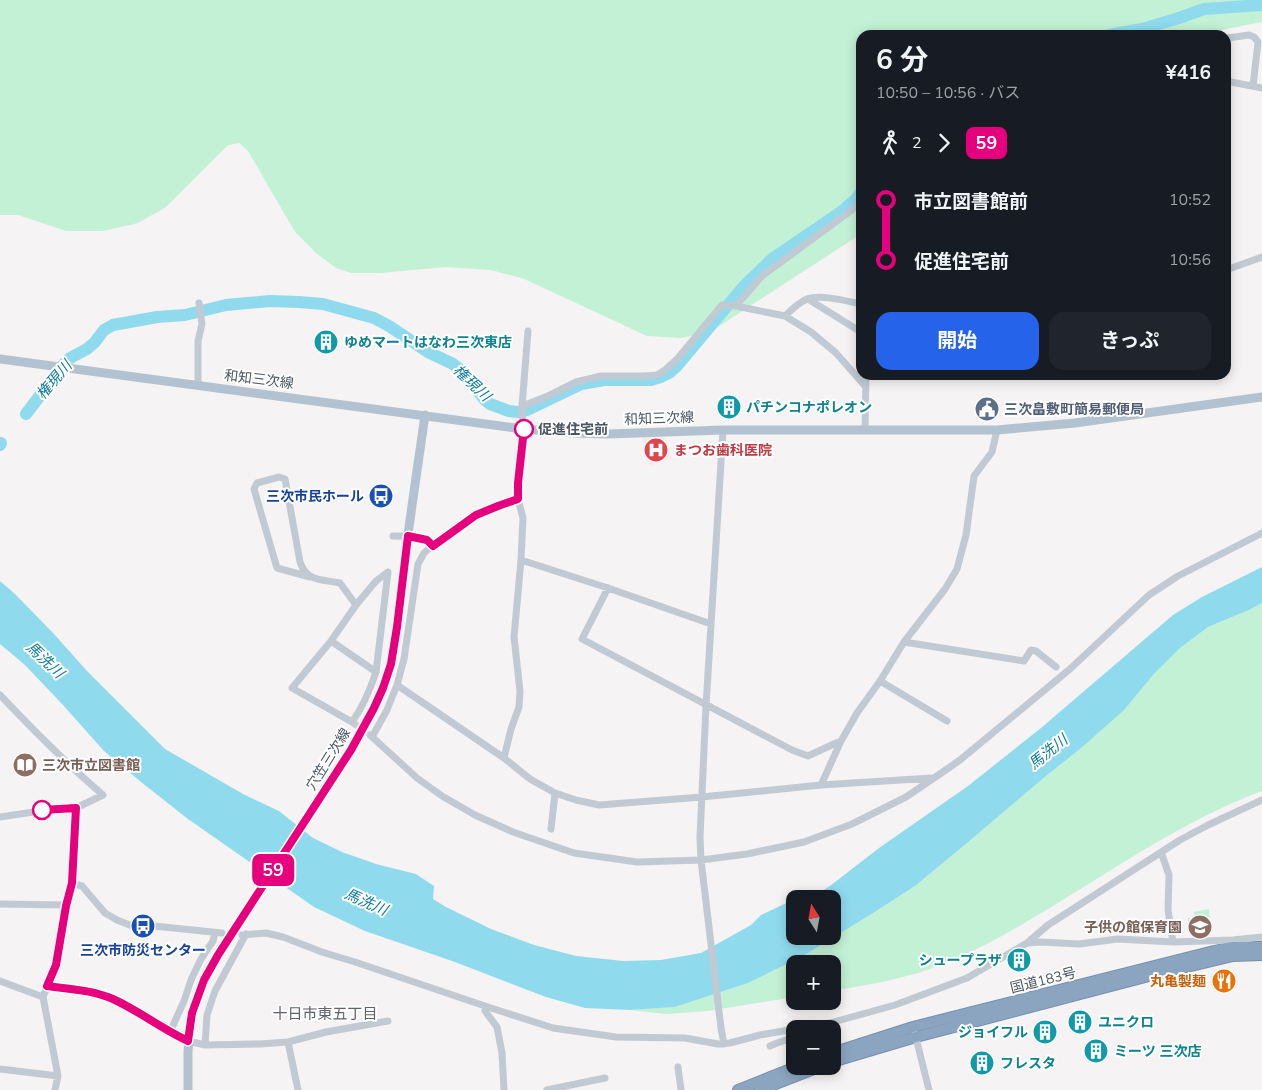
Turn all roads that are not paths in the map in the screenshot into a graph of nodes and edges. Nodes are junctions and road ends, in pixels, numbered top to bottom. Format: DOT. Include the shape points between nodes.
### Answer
graph roads {
  1 [pos="1231,38"];
  2 [pos="1231,82"];
  3 [pos="1253,86"];
  4 [pos="1262,88"];
  5 [pos="856,206"];
  6 [pos="1262,257"];
  7 [pos="1231,268"];
  8 [pos="808,299"];
  9 [pos="856,303"];
  10 [pos="199,305"];
  11 [pos="734,306"];
  12 [pos="785,316"];
  13 [pos="856,329"];
  14 [pos="528,331"];
  15 [pos="0,359"];
  16 [pos="856,375"];
  17 [pos="861,380"];
  18 [pos="866,380"];
  19 [pos="198,385"];
  20 [pos="866,386"];
  21 [pos="1262,397"];
  22 [pos="522,408"];
  23 [pos="425,415"];
  24 [pos="524,429"];
  25 [pos="723,430"];
  26 [pos="865,430"];
  27 [pos="997,430"];
  28 [pos="518,499"];
  29 [pos="1262,533"];
  30 [pos="393,536"];
  31 [pos="408,536"];
  32 [pos="433,546"];
  33 [pos="521,560"];
  34 [pos="310,577"];
  35 [pos="608,588"];
  36 [pos="356,604"];
  37 [pos="712,624"];
  38 [pos="331,641"];
  39 [pos="904,642"];
  40 [pos="1056,667"];
  41 [pos="376,672"];
  42 [pos="880,681"];
  43 [pos="397,685"];
  44 [pos="0,695"];
  45 [pos="706,706"];
  46 [pos="948,721"];
  47 [pos="841,741"];
  48 [pos="504,758"];
  49 [pos="934,778"];
  50 [pos="821,785"];
  51 [pos="555,793"];
  52 [pos="702,797"];
  53 [pos="1262,800"];
  54 [pos="76,808"];
  55 [pos="0,817"];
  56 [pos="550,828"];
  57 [pos="1161,852"];
  58 [pos="701,860"];
  59 [pos="72,883"];
  60 [pos="0,904"];
  61 [pos="66,906"];
  62 [pos="1262,938"];
  63 [pos="1173,942"];
  64 [pos="1027,943"];
  65 [pos="1262,947"];
  66 [pos="1233,948"];
  67 [pos="1262,955"];
  68 [pos="0,981"];
  69 [pos="47,986"];
  70 [pos="44,997"];
  71 [pos="485,1011"];
  72 [pos="388,1021"];
  73 [pos="841,1021"];
  74 [pos="786,1031"];
  75 [pos="170,1032"];
  76 [pos="914,1032"];
  77 [pos="786,1040"];
  78 [pos="188,1041"];
  79 [pos="288,1042"];
  80 [pos="724,1044"];
  81 [pos="204,1045"];
  82 [pos="770,1046"];
  83 [pos="841,1051"];
  84 [pos="841,1059"];
  85 [pos="678,1067"];
  86 [pos="0,1070"];
  87 [pos="786,1071"];
  88 [pos="799,1075"];
  89 [pos="58,1076"];
  90 [pos="605,1078"];
  91 [pos="55,1090"];
  92 [pos="188,1090"];
  93 [pos="298,1090"];
  94 [pos="504,1090"];
  95 [pos="547,1090"];
  96 [pos="682,1090"];
  97 [pos="738,1090"];
  98 [pos="760,1090"];
  99 [pos="929,1090"];
  1 -- 3 [label="street" via="1249,35 1258,42"];
  2 -- 3 [label="street"];
  3 -- 4 [label="street"];
  5 -- 11 [label="street" via="762,276"];
  6 -- 7 [label="street"];
  8 -- 9 [label="street"];
  8 -- 12 [label="street"];
  8 -- 13 [label="street"];
  10 -- 19 [label="street" via="202,324 198,341"];
  11 -- 12 [label="street"];
  11 -- 22 [label="street" via="722,305 678,358 657,375 601,376 576,382"];
  12 -- 16 [label="street" via="811,332"];
  14 -- 22 [label="street"];
  15 -- 19 [label="main road, 和知三次線"];
  17 -- 20 [label="street"];
  18 -- 20 [label="street"];
  19 -- 23 [label="main road, 和知三次線"];
  20 -- 26 [label="street"];
  21 -- 27 [label="main road, 和知三次線" via="1075,423"];
  22 -- 24 [label="street"];
  23 -- 24 [label="main road, 和知三次線"];
  23 -- 31 [label="main road, 穴笠三次線"];
  24 -- 25 [label="main road, 和知三次線" via="608,434"];
  24 -- 28 [label="street"];
  25 -- 26 [label="main road, 和知三次線"];
  25 -- 37 [label="street"];
  26 -- 27 [label="main road, 和知三次線"];
  27 -- 39 [label="street" via="992,452 974,476 966,535 957,569 946,589"];
  28 -- 32 [label="street" via="476,515"];
  28 -- 33 [label="street" via="523,518"];
  29 -- 49 [label="street" via="1178,576 1149,595 1070,669"];
  30 -- 31 [label="street"];
  31 -- 32 [label="street" via="427,540"];
  31 -- 78 [label="main road, 穴笠三次線" via="391,664 383,688 351,750 204,980 192,1013"];
  32 -- 43 [label="street" via="418,564"];
  33 -- 35 [label="street"];
  33 -- 48 [label="street" via="514,637 519,707"];
  34 -- 34 [label="street" via="300,562 285,479 279,477 257,483 254,489 278,568"];
  34 -- 36 [label="street" via="340,583"];
  35 -- 37 [label="street"];
  35 -- 45 [label="street" via="582,639"];
  36 -- 38 [label="street"];
  36 -- 41 [label="street" via="388,572"];
  37 -- 45 [label="street"];
  38 -- 41 [label="street"];
  38 -- 41 [label="street" via="292,688 352,722"];
  39 -- 40 [label="street" via="1024,661 1031,650"];
  39 -- 42 [label="street"];
  42 -- 46 [label="street"];
  42 -- 47 [label="street"];
  43 -- 48 [label="street"];
  43 -- 58 [label="street" via="371,736 417,778 475,815 574,853 637,862"];
  44 -- 54 [label="street" via="69,766 103,795"];
  45 -- 47 [label="street" via="808,756"];
  45 -- 52 [label="street"];
  47 -- 50 [label="street"];
  48 -- 51 [label="street" via="530,779"];
  49 -- 50 [label="street"];
  49 -- 58 [label="street" via="906,797 852,824 804,842"];
  50 -- 52 [label="street"];
  51 -- 52 [label="street" via="599,805"];
  51 -- 56 [label="street"];
  52 -- 58 [label="street"];
  53 -- 57 [label="street"];
  54 -- 55 [label="street"];
  54 -- 59 [label="street"];
  57 -- 63 [label="street" via="1169,875 1168,910"];
  57 -- 64 [label="street"];
  58 -- 80 [label="street"];
  59 -- 61 [label="street"];
  59 -- 75 [label="street" via="82,886 105,913 132,926 218,933 201,959"];
  60 -- 61 [label="street"];
  61 -- 69 [label="street" via="56,965"];
  62 -- 66 [label="street"];
  63 -- 64 [label="street" via="1118,939 1079,944"];
  63 -- 66 [label="street"];
  64 -- 73 [label="street" via="967,978"];
  65 -- 66 [label="highway, 国道183号"];
  66 -- 67 [label="highway, 国道183号"];
  66 -- 76 [label="highway, 国道183号" via="1149,976"];
  68 -- 70 [label="street"];
  69 -- 70 [label="street"];
  69 -- 75 [label="street" via="111,998"];
  70 -- 89 [label="street"];
  71 -- 94 [label="street" via="497,1027"];
  72 -- 79 [label="street"];
  74 -- 80 [label="street"];
  75 -- 78 [label="street"];
  76 -- 83 [label="highway, 国道183号"];
  76 -- 84 [label="highway, 国道183号"];
  76 -- 99 [label="street"];
  77 -- 82 [label="street"];
  78 -- 81 [label="street"];
  78 -- 92 [label="main road, 穴笠三次線"];
  79 -- 81 [label="street"];
  79 -- 93 [label="street"];
  80 -- 81 [label="street" via="684,1038 616,1037 553,1028 266,933 244,935 215,990 207,1014"];
  85 -- 96 [label="street"];
  86 -- 89 [label="street"];
  87 -- 97 [label="highway"];
  88 -- 98 [label="highway"];
  89 -- 91 [label="street"];
  90 -- 95 [label="street"];
}
